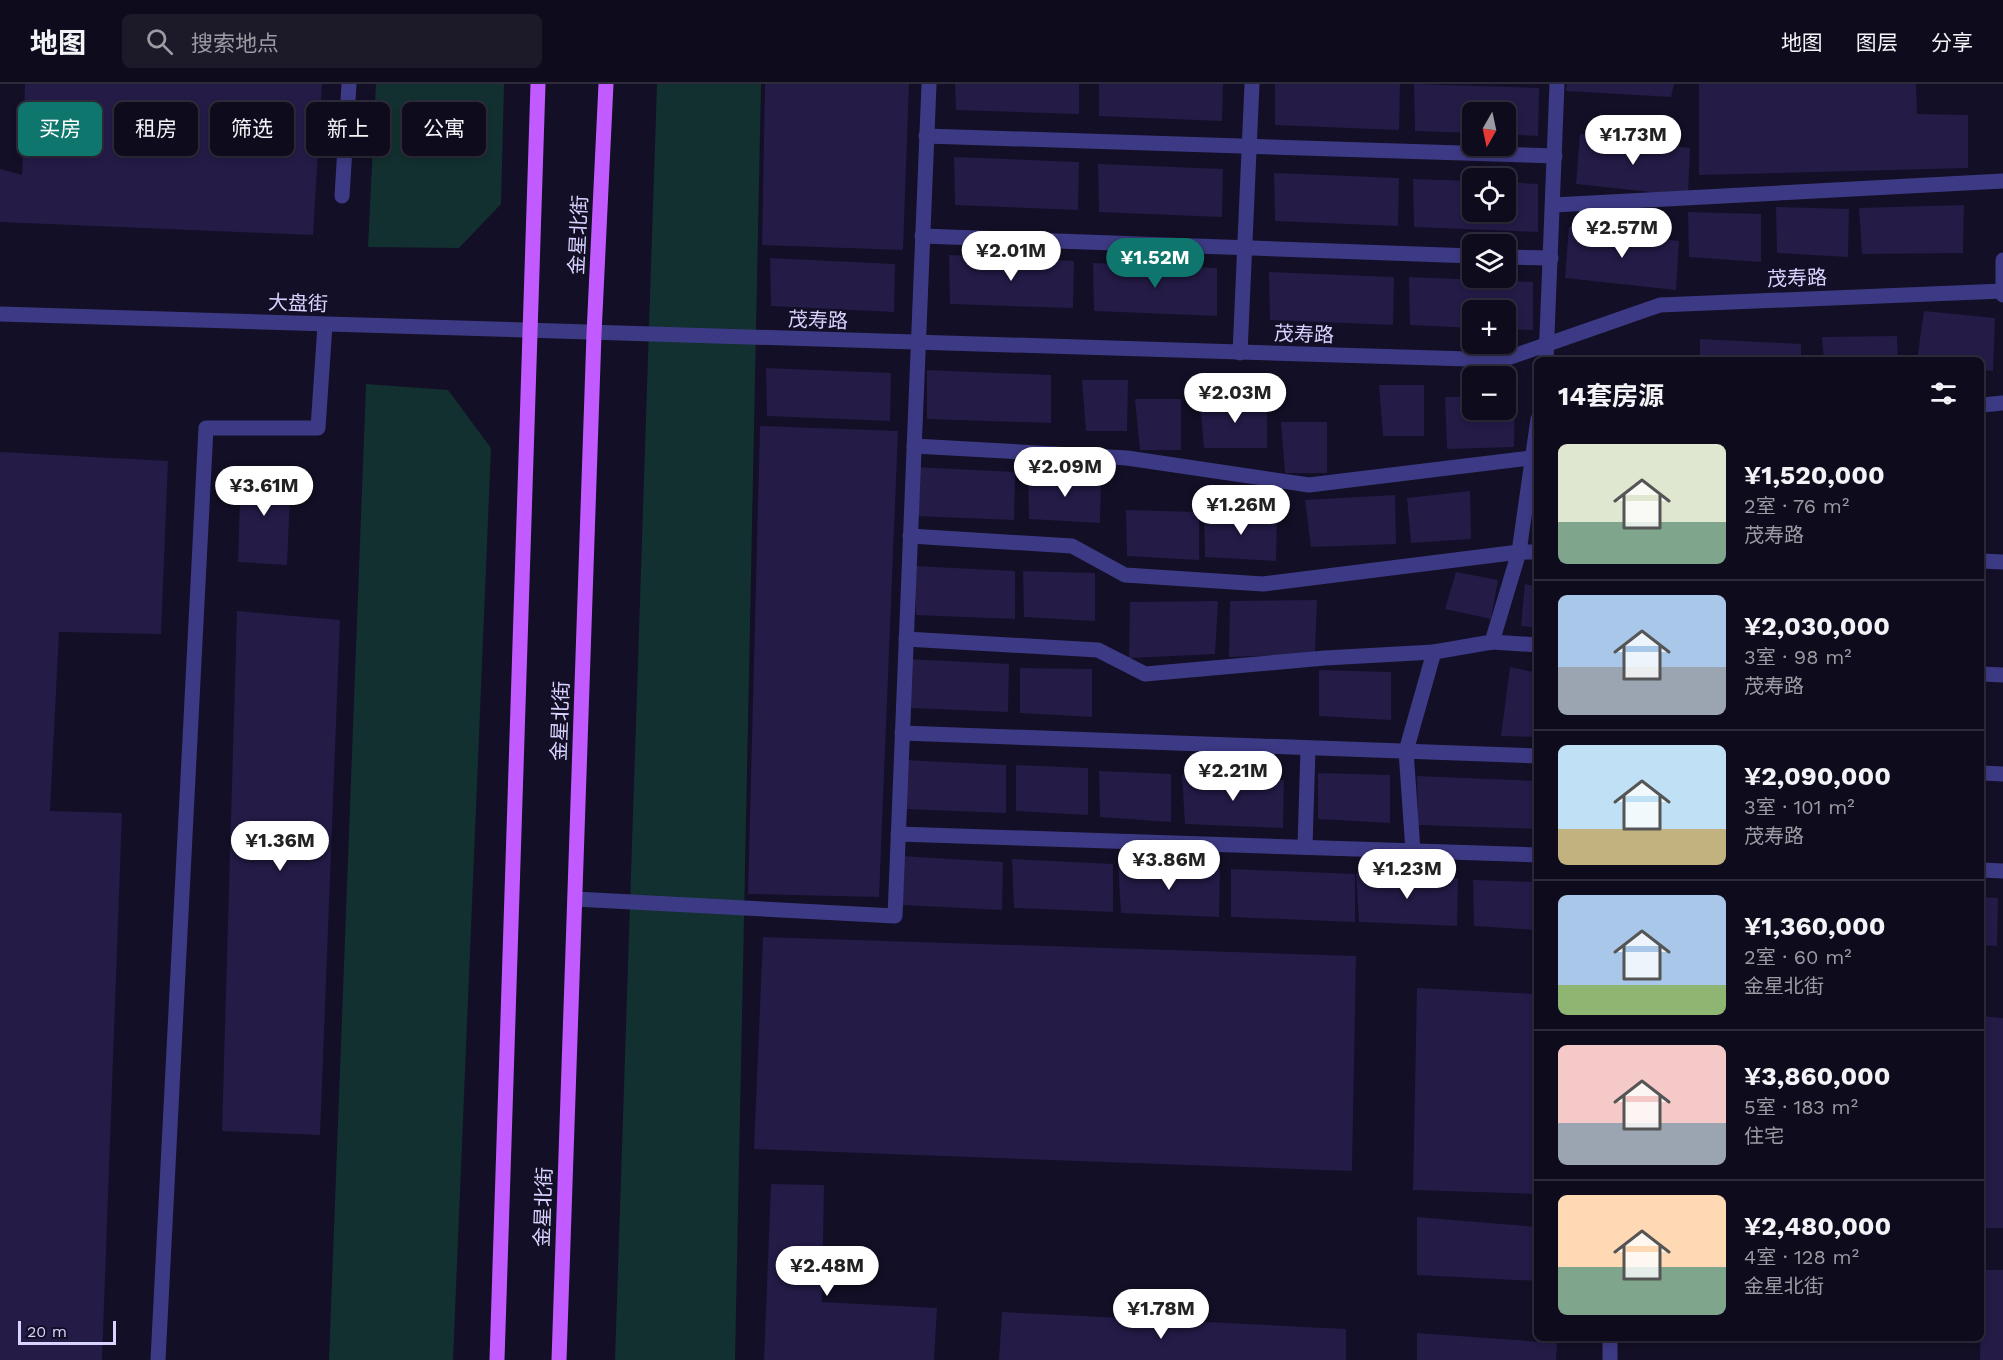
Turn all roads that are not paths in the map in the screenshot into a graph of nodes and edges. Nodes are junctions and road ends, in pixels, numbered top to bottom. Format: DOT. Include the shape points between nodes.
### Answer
graph roads {
  1 [pos="349,84"];
  2 [pos="538,84"];
  3 [pos="606,84"];
  4 [pos="928,84"];
  5 [pos="1252,84"];
  6 [pos="1557,84"];
  7 [pos="926,136"];
  8 [pos="1249,146"];
  9 [pos="1555,156"];
  10 [pos="2003,181"];
  11 [pos="342,196"];
  12 [pos="1553,205"];
  13 [pos="922,236"];
  14 [pos="1245,248"];
  15 [pos="1462,256"];
  16 [pos="1516,257"];
  17 [pos="1551,258"];
  18 [pos="2003,260"];
  19 [pos="2003,293"];
  20 [pos="0,314"];
  21 [pos="324,325"];
  22 [pos="531,331"];
  23 [pos="594,334"];
  24 [pos="918,343"];
  25 [pos="1548,344"];
  26 [pos="1240,353"];
  27 [pos="1546,357"];
  28 [pos="2003,403"];
  29 [pos="1984,405"];
  30 [pos="914,446"];
  31 [pos="1534,457"];
  32 [pos="1534,463"];
  33 [pos="910,536"];
  34 [pos="1519,552"];
  35 [pos="1534,552"];
  36 [pos="1984,561"];
  37 [pos="2003,562"];
  38 [pos="906,639"];
  39 [pos="1492,642"];
  40 [pos="1534,645"];
  41 [pos="1434,652"];
  42 [pos="1984,674"];
  43 [pos="2003,675"];
  44 [pos="902,733"];
  45 [pos="1308,748"];
  46 [pos="1406,751"];
  47 [pos="1534,756"];
  48 [pos="1984,773"];
  49 [pos="2003,774"];
  50 [pos="898,834"];
  51 [pos="1305,847"];
  52 [pos="1413,851"];
  53 [pos="1534,855"];
  54 [pos="1984,870"];
  55 [pos="2003,871"];
  56 [pos="575,899"];
  57 [pos="1610,1341"];
  58 [pos="158,1360"];
  59 [pos="497,1360"];
  60 [pos="559,1360"];
  61 [pos="1610,1360"];
  1 -- 11 [label="street"];
  2 -- 22 [label="main road, 金星北街"];
  3 -- 23 [label="main road, 金星北街"];
  4 -- 7 [label="street"];
  5 -- 8 [label="street"];
  6 -- 9 [label="street"];
  7 -- 8 [label="street"];
  7 -- 13 [label="street"];
  8 -- 9 [label="street"];
  8 -- 14 [label="street"];
  9 -- 12 [label="street"];
  10 -- 12 [label="street"];
  12 -- 17 [label="street"];
  13 -- 14 [label="street"];
  13 -- 24 [label="street"];
  14 -- 15 [label="street"];
  14 -- 26 [label="street"];
  16 -- 17 [label="street"];
  17 -- 25 [label="street"];
  18 -- 19 [label="street"];
  19 -- 25 [label="street, 茂寿路" via="1660,305"];
  20 -- 21 [label="street, 大盘街"];
  21 -- 22 [label="street, 大盘街"];
  21 -- 58 [label="street" via="318,428 206,428"];
  22 -- 23 [label="street, 大盘街"];
  22 -- 59 [label="main road, 金星北街"];
  23 -- 24 [label="street, 茂寿路"];
  23 -- 56 [label="main road, 金星北街"];
  24 -- 26 [label="street, 茂寿路"];
  24 -- 30 [label="street"];
  25 -- 26 [label="street, 茂寿路" via="1502,360"];
  25 -- 27 [label="street"];
  28 -- 29 [label="street"];
  30 -- 31 [label="street" via="1127,458 1309,485"];
  30 -- 33 [label="street"];
  32 -- 34 [label="street"];
  33 -- 34 [label="street" via="1072,546 1125,575 1263,584"];
  33 -- 38 [label="street"];
  34 -- 35 [label="street"];
  34 -- 39 [label="street"];
  36 -- 37 [label="street"];
  38 -- 41 [label="street" via="1098,650 1145,674"];
  38 -- 44 [label="street"];
  39 -- 40 [label="street"];
  39 -- 41 [label="street"];
  41 -- 46 [label="street"];
  42 -- 43 [label="street"];
  44 -- 45 [label="street"];
  44 -- 50 [label="street"];
  45 -- 46 [label="street"];
  45 -- 51 [label="street"];
  46 -- 47 [label="street"];
  46 -- 52 [label="street"];
  48 -- 49 [label="street"];
  50 -- 51 [label="street"];
  50 -- 56 [label="street" via="895,916"];
  51 -- 52 [label="street"];
  52 -- 53 [label="street"];
  54 -- 55 [label="street"];
  56 -- 60 [label="main road, 金星北街"];
  57 -- 61 [label="street"];
}
